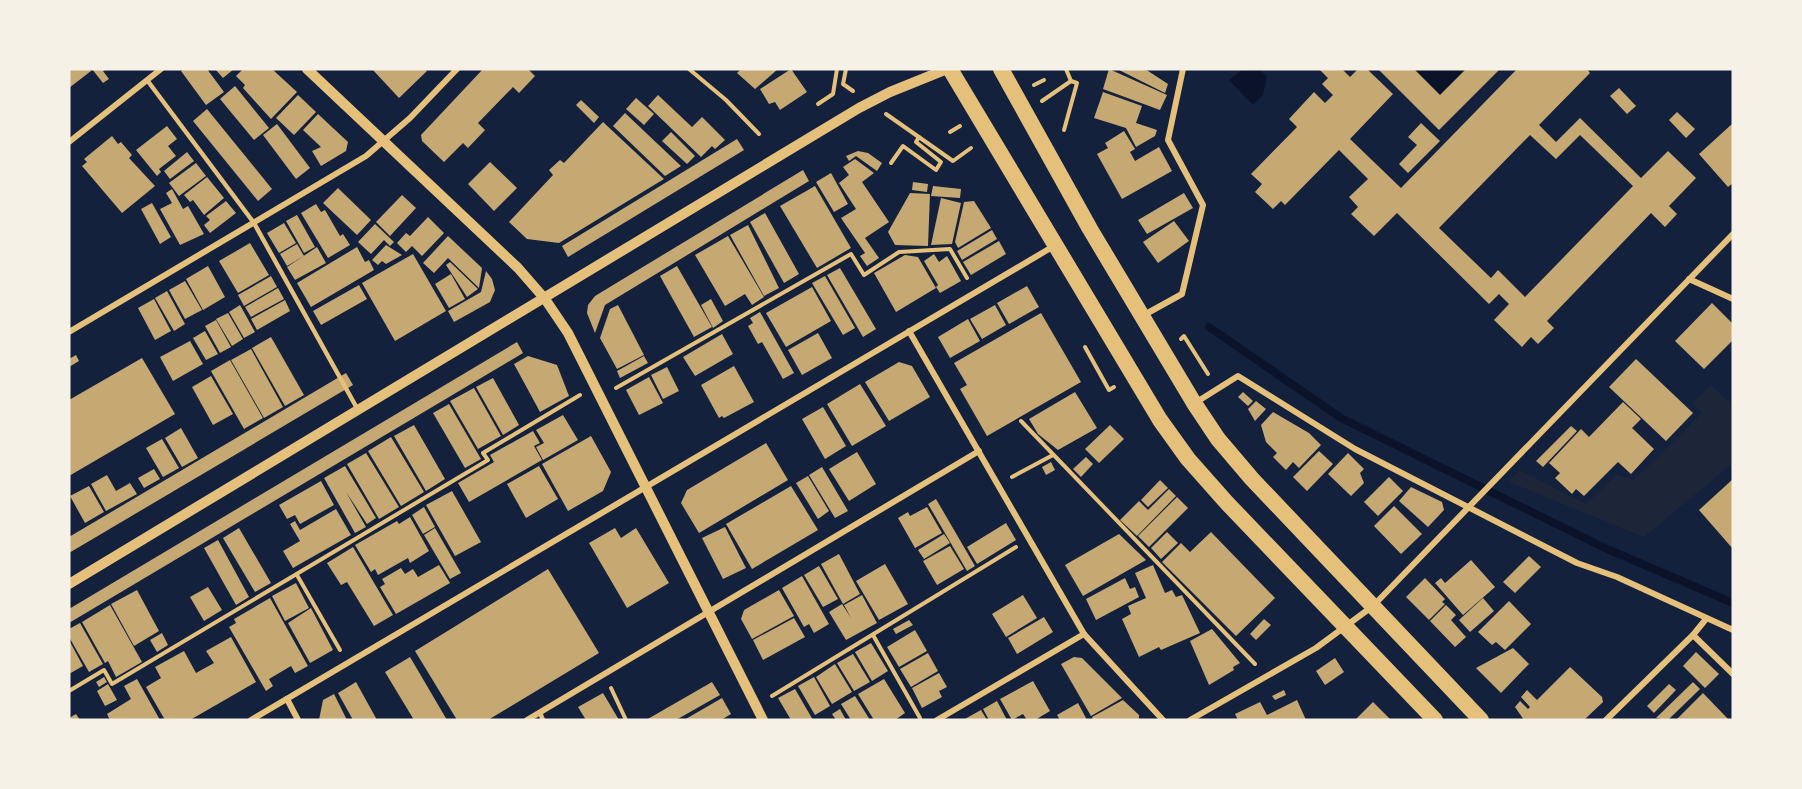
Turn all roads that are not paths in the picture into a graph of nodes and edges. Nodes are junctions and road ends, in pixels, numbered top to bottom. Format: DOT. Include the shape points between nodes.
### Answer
graph roads {
  1 [pos="161,69"];
  2 [pos="307,69"];
  3 [pos="457,69"];
  4 [pos="948,69"];
  5 [pos="1001,69"];
  6 [pos="1183,69"];
  7 [pos="147,80"];
  8 [pos="69,142"];
  9 [pos="384,142"];
  10 [pos="254,223"];
  11 [pos="1733,234"];
  12 [pos="1055,246"];
  13 [pos="1689,279"];
  14 [pos="1733,298"];
  15 [pos="545,299"];
  16 [pos="1142,316"];
  17 [pos="909,331"];
  18 [pos="69,332"];
  19 [pos="1194,403"];
  20 [pos="358,410"];
  21 [pos="979,451"];
  22 [pos="645,486"];
  23 [pos="1469,505"];
  24 [pos="69,584"];
  25 [pos="1373,606"];
  26 [pos="708,613"];
  27 [pos="1706,619"];
  28 [pos="1347,627"];
  29 [pos="1733,630"];
  30 [pos="1084,634"];
  31 [pos="1694,635"];
  32 [pos="1733,674"];
  33 [pos="287,699"];
  34 [pos="540,713"];
  35 [pos="251,720"];
  36 [pos="298,720"];
  37 [pos="528,720"];
  38 [pos="543,720"];
  39 [pos="763,720"];
  40 [pos="937,720"];
  41 [pos="1163,720"];
  42 [pos="1190,720"];
  43 [pos="1435,720"];
  44 [pos="1481,720"];
  45 [pos="1606,720"];
  1 -- 7 [label="street"];
  2 -- 9 [label="street"];
  3 -- 9 [label="street"];
  4 -- 12 [label="highway"];
  4 -- 15 [label="street" via="859,108"];
  5 -- 16 [label="highway"];
  6 -- 16 [label="street" via="1168,140 1203,205 1182,294"];
  7 -- 8 [label="street"];
  7 -- 10 [label="lane"];
  9 -- 10 [label="street"];
  9 -- 15 [label="street" via="518,268"];
  10 -- 18 [label="street"];
  10 -- 20 [label="lane"];
  11 -- 13 [label="street"];
  12 -- 17 [label="street"];
  12 -- 28 [label="highway" via="1160,420 1188,459"];
  13 -- 14 [label="street"];
  13 -- 23 [label="street"];
  15 -- 20 [label="street"];
  15 -- 22 [label="street" via="568,333"];
  16 -- 19 [label="highway"];
  17 -- 21 [label="street"];
  17 -- 22 [label="street"];
  19 -- 23 [label="street" via="1238,376 1355,449"];
  19 -- 25 [label="highway" via="1252,479"];
  20 -- 24 [label="street"];
  21 -- 26 [label="street"];
  21 -- 30 [label="street"];
  22 -- 26 [label="street"];
  22 -- 33 [label="street"];
  23 -- 25 [label="street"];
  23 -- 27 [label="street" via="1577,563 1617,577"];
  25 -- 28 [label="street"];
  25 -- 44 [label="highway"];
  26 -- 34 [label="street"];
  26 -- 39 [label="street"];
  27 -- 29 [label="street"];
  27 -- 31 [label="street"];
  28 -- 42 [label="street"];
  28 -- 43 [label="highway"];
  30 -- 40 [label="street"];
  30 -- 41 [label="street"];
  31 -- 32 [label="street"];
  31 -- 45 [label="street"];
  33 -- 35 [label="street"];
  33 -- 36 [label="street"];
  34 -- 37 [label="street"];
  34 -- 38 [label="lane"];
}
